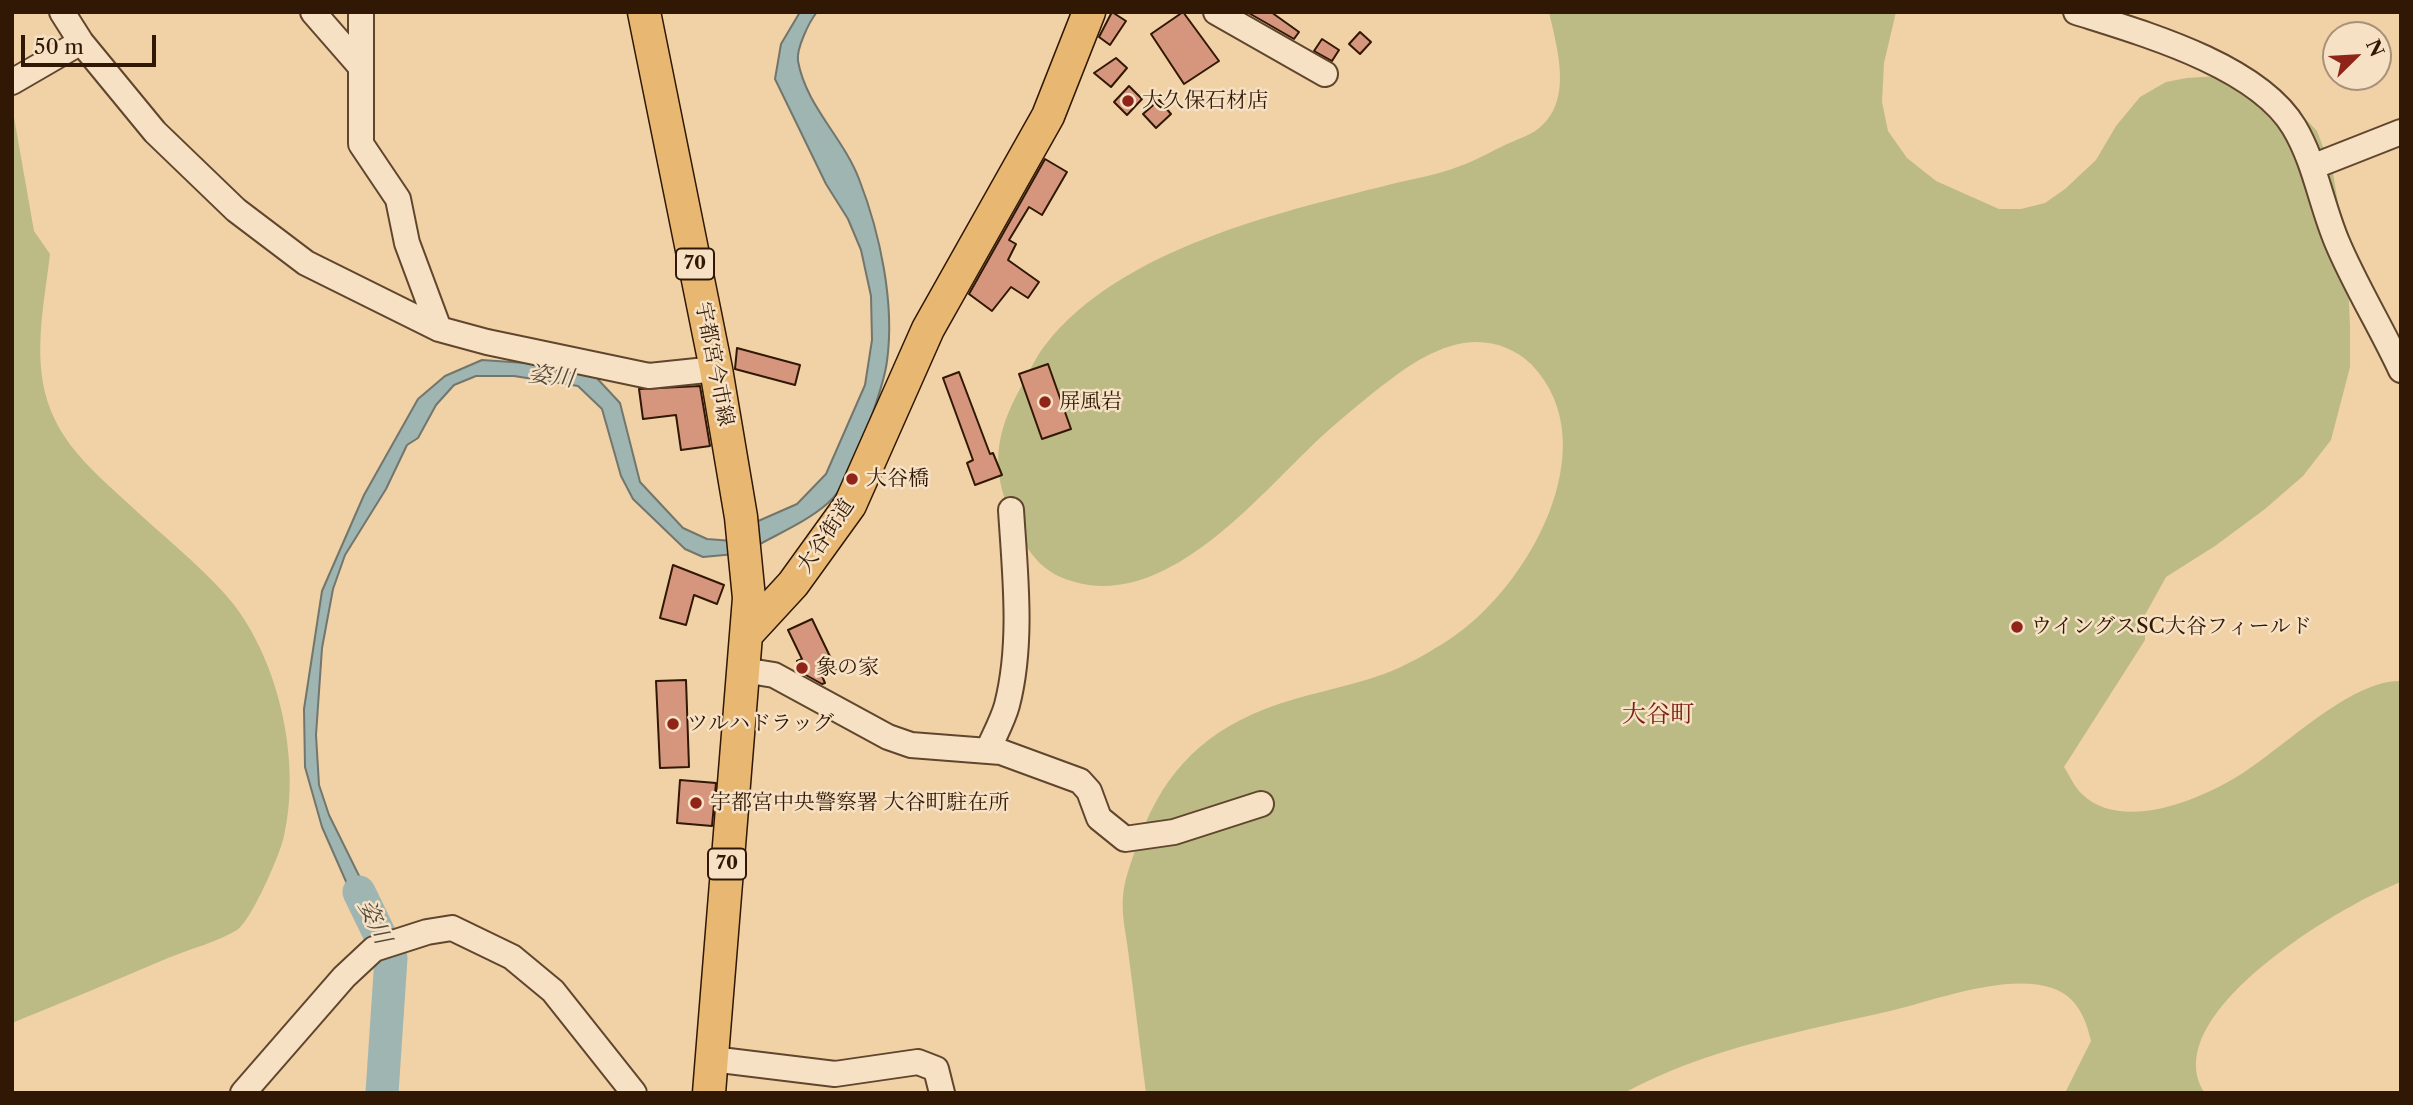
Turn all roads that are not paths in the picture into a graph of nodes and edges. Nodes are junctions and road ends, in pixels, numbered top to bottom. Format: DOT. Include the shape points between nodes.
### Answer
graph roads {
  1 [pos="62,12"];
  2 [pos="313,12"];
  3 [pos="361,12"];
  4 [pos="644,12"];
  5 [pos="1089,12"];
  6 [pos="1216,12"];
  7 [pos="2076,12"];
  8 [pos="80,42"];
  9 [pos="361,66"];
  10 [pos="1325,74"];
  11 [pos="12,82"];
  12 [pos="2401,132"];
  13 [pos="2312,167"];
  14 [pos="439,329"];
  15 [pos="716,369"];
  16 [pos="2401,370"];
  17 [pos="1011,510"];
  18 [pos="746,635"];
  19 [pos="743,670"];
  20 [pos="988,750"];
  21 [pos="1261,804"];
  22 [pos="712,1059"];
  23 [pos="243,1093"];
  24 [pos="634,1093"];
  25 [pos="709,1093"];
  26 [pos="942,1093"];
  1 -- 8 [label="street"];
  2 -- 9 [label="street"];
  3 -- 9 [label="street"];
  4 -- 15 [label="main road, 宇都宮今市線 / 70"];
  5 -- 18 [label="main road, 大谷街道" via="1048,116 928,329 850,505 793,584"];
  6 -- 10 [label="street"];
  7 -- 13 [label="street" via="2158,38 2224,68 2275,104 2293,125"];
  8 -- 11 [label="street"];
  8 -- 14 [label="street" via="155,132 236,210 306,263"];
  9 -- 14 [label="street" via="361,144 398,199 407,243"];
  12 -- 13 [label="street"];
  13 -- 16 [label="street" via="2337,242"];
  14 -- 15 [label="street" via="649,376"];
  15 -- 18 [label="main road, 宇都宮今市線 / 70" via="747,558"];
  17 -- 20 [label="street" via="1016,607 1013,661 1007,706"];
  18 -- 19 [label="main road, 70"];
  19 -- 20 [label="street" via="774,675 888,737 911,744"];
  19 -- 22 [label="main road, 70"];
  20 -- 21 [label="street" via="1080,781 1099,818 1125,839 1174,832"];
  22 -- 25 [label="main road, 70"];
  22 -- 26 [label="street" via="835,1074 918,1062 936,1069"];
  23 -- 24 [label="street" via="374,949 452,928 512,957 553,990"];
}
